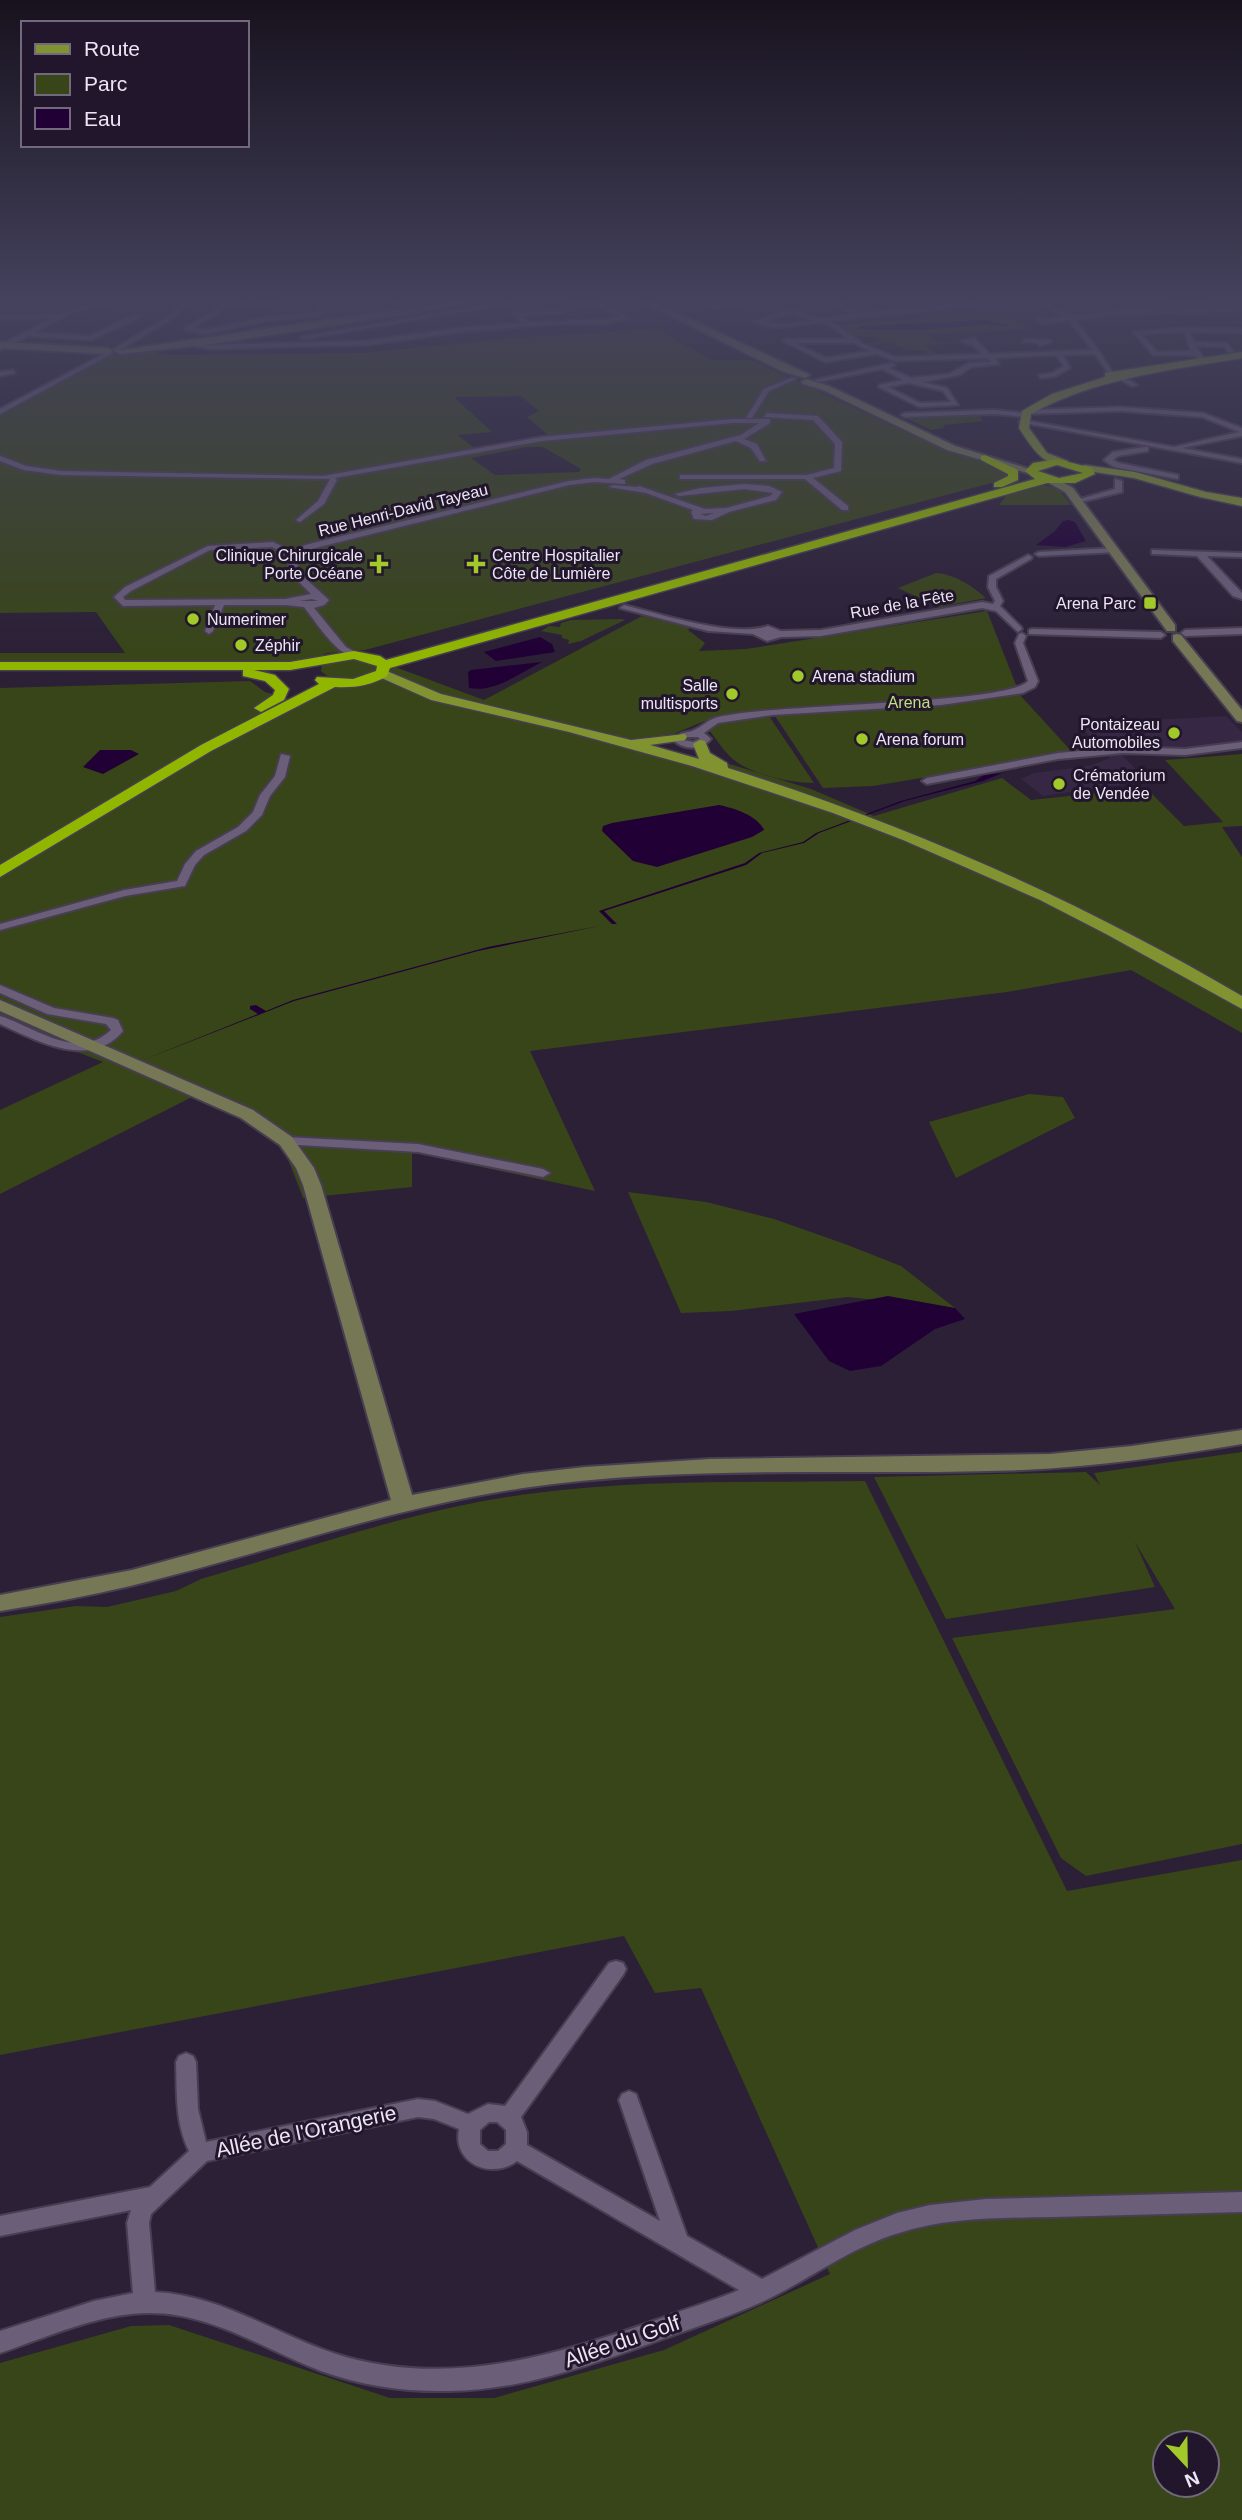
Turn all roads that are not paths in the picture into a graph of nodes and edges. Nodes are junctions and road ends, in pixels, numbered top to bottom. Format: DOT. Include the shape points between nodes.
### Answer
graph roads {
  1 [pos="753,418"];
  2 [pos="768,418"];
  3 [pos="772,418"];
  4 [pos="815,418"];
  5 [pos="888,418"];
  6 [pos="1025,418"];
  7 [pos="1032,418"];
  8 [pos="1209,418"];
  9 [pos="751,421"];
  10 [pos="1242,432"];
  11 [pos="1229,436"];
  12 [pos="737,439"];
  13 [pos="1242,442"];
  14 [pos="1152,447"];
  15 [pos="951,448"];
  16 [pos="1168,449"];
  17 [pos="0,458"];
  18 [pos="763,459"];
  19 [pos="987,459"];
  20 [pos="1034,461"];
  21 [pos="1242,461"];
  22 [pos="682,477"];
  23 [pos="807,477"];
  24 [pos="1175,477"];
  25 [pos="1079,479"];
  26 [pos="333,480"];
  27 [pos="1050,480"];
  28 [pos="1118,481"];
  29 [pos="607,482"];
  30 [pos="623,482"];
  31 [pos="998,485"];
  32 [pos="679,494"];
  33 [pos="1077,501"];
  34 [pos="1242,504"];
  35 [pos="845,508"];
  36 [pos="300,520"];
  37 [pos="891,523"];
  38 [pos="1114,550"];
  39 [pos="1155,552"];
  40 [pos="1200,554"];
  41 [pos="294,555"];
  42 [pos="1242,555"];
  43 [pos="809,561"];
  44 [pos="721,579"];
  45 [pos="670,583"];
  46 [pos="1242,596"];
  47 [pos="220,603"];
  48 [pos="309,603"];
  49 [pos="996,606"];
  50 [pos="624,608"];
  51 [pos="209,631"];
  52 [pos="1242,631"];
  53 [pos="1024,632"];
  54 [pos="1171,633"];
  55 [pos="446,646"];
  56 [pos="337,650"];
  57 [pos="370,657"];
  58 [pos="0,668"];
  59 [pos="383,669"];
  60 [pos="233,671"];
  61 [pos="315,671"];
  62 [pos="363,681"];
  63 [pos="333,682"];
  64 [pos="433,695"];
  65 [pos="1242,718"];
  66 [pos="241,722"];
  67 [pos="680,737"];
  68 [pos="698,739"];
  69 [pos="626,743"];
  70 [pos="1242,745"];
  71 [pos="285,756"];
  72 [pos="927,781"];
  73 [pos="779,789"];
  74 [pos="0,862"];
  75 [pos="0,873"];
  76 [pos="0,927"];
  77 [pos="0,989"];
  78 [pos="1242,1004"];
  79 [pos="0,1005"];
  80 [pos="0,1020"];
  81 [pos="94,1046"];
  82 [pos="286,1141"];
  83 [pos="543,1172"];
  84 [pos="1242,1437"];
  85 [pos="404,1505"];
  86 [pos="0,1603"];
  87 [pos="616,1969"];
  88 [pos="186,2062"];
  89 [pos="629,2100"];
  90 [pos="508,2118"];
  91 [pos="472,2125"];
  92 [pos="515,2149"];
  93 [pos="201,2153"];
  94 [pos="154,2196"];
  95 [pos="1242,2202"];
  96 [pos="0,2226"];
  97 [pos="678,2241"];
  98 [pos="762,2291"];
  99 [pos="145,2302"];
  100 [pos="0,2342"];
  1 -- 9 [label="street"];
  2 -- 3 [label="street"];
  2 -- 9 [label="street"];
  2 -- 9 [label="street"];
  4 -- 23 [label="street" via="839,444 838,469"];
  5 -- 15 [label="street"];
  6 -- 20 [label="main road"];
  7 -- 14 [label="street"];
  8 -- 10 [label="street"];
  9 -- 12 [label="street"];
  9 -- 17 [label="street" via="542,439 323,478 69,474 24,468"];
  10 -- 11 [label="street"];
  11 -- 13 [label="street"];
  11 -- 16 [label="street"];
  12 -- 18 [label="street" via="754,446"];
  12 -- 30 [label="street" via="650,462"];
  14 -- 16 [label="street"];
  14 -- 24 [label="street" via="1108,460"];
  15 -- 19 [label="street"];
  15 -- 20 [label="street"];
  16 -- 21 [label="street"];
  19 -- 20 [label="street"];
  19 -- 31 [label="highway" via="1014,472 1014,478"];
  20 -- 25 [label="highway" via="1064,463"];
  20 -- 27 [label="highway"];
  20 -- 31 [label="highway"];
  22 -- 23 [label="street"];
  23 -- 35 [label="street"];
  25 -- 27 [label="highway"];
  25 -- 33 [label="street"];
  25 -- 34 [label="main road" via="1129,477 1199,498"];
  26 -- 36 [label="street" via="321,502"];
  27 -- 37 [label="highway"];
  28 -- 33 [label="street" via="1119,490"];
  29 -- 30 [label="street"];
  29 -- 30 [label="street"];
  29 -- 41 [label="street, Rue Henri-David Tayeau" via="561,485 308,547"];
  30 -- 32 [label="street" via="708,511 773,498 778,492 741,488"];
  31 -- 57 [label="highway"];
  33 -- 38 [label="street"];
  37 -- 43 [label="highway" via="817,547"];
  37 -- 45 [label="highway"];
  38 -- 49 [label="street" via="1024,554 1028,557 992,578 999,601"];
  38 -- 54 [label="street"];
  39 -- 40 [label="street"];
  40 -- 42 [label="street"];
  40 -- 46 [label="street"];
  41 -- 47 [label="street" via="273,544 208,548 118,597 122,603"];
  41 -- 48 [label="street" via="293,574 311,588"];
  44 -- 45 [label="highway" via="708,576"];
  45 -- 55 [label="highway"];
  47 -- 48 [label="street"];
  47 -- 51 [label="street"];
  48 -- 56 [label="street"];
  49 -- 50 [label="street, Rue de la Fête" via="821,633 780,634 768,629 708,628"];
  49 -- 53 [label="street"];
  50 -- 55 [label="highway"];
  52 -- 54 [label="street"];
  53 -- 54 [label="street"];
  53 -- 68 [label="street" via="1018,643 1033,681 1020,691 941,702 772,712 715,721"];
  54 -- 65 [label="street"];
  55 -- 59 [label="highway"];
  56 -- 57 [label="highway"];
  56 -- 61 [label="highway"];
  57 -- 59 [label="highway"];
  58 -- 60 [label="highway"];
  58 -- 61 [label="highway" via="290,666"];
  59 -- 62 [label="highway"];
  59 -- 64 [label="main road"];
  60 -- 61 [label="highway"];
  60 -- 66 [label="highway" via="270,678 282,689 279,697"];
  61 -- 63 [label="highway"];
  61 -- 66 [label="highway" via="307,686"];
  62 -- 63 [label="highway"];
  62 -- 64 [label="main road"];
  63 -- 75 [label="highway" via="206,748"];
  64 -- 69 [label="main road"];
  66 -- 74 [label="highway" via="115,790"];
  67 -- 68 [label="street" via="683,743"];
  67 -- 69 [label="main road"];
  68 -- 73 [label="main road" via="701,752 712,762"];
  69 -- 73 [label="main road"];
  70 -- 72 [label="street" via="1185,752 1123,750 1058,756"];
  71 -- 76 [label="street" via="280,777 258,813 242,829 201,853 181,884 124,893"];
  73 -- 78 [label="main road" via="961,858 1066,906"];
  77 -- 81 [label="street" via="51,1011 114,1023 115,1035"];
  79 -- 81 [label="street"];
  80 -- 81 [label="street" via="63,1044"];
  81 -- 82 [label="street" via="231,1105"];
  82 -- 83 [label="street" via="418,1148"];
  82 -- 85 [label="street" via="312,1185"];
  84 -- 85 [label="street" via="1024,1463 641,1469 521,1481"];
  85 -- 86 [label="street" via="107,1585"];
  87 -- 90 [label="street"];
  88 -- 93 [label="street" via="190,2125"];
  89 -- 97 [label="street"];
  90 -- 91 [label="street" via="488,2115"];
  90 -- 92 [label="street" via="518,2128"];
  91 -- 92 [label="street" via="467,2138 479,2158 501,2159"];
  91 -- 93 [label="street, Allée de l'Orangerie" via="418,2108"];
  92 -- 97 [label="street"];
  93 -- 94 [label="street, Allée de l'Orangerie"];
  94 -- 96 [label="street"];
  94 -- 99 [label="street, Allée de l'Orangerie" via="142,2209 138,2223"];
  95 -- 98 [label="street, Allée du Golf" via="946,2213 897,2223"];
  97 -- 98 [label="street"];
  98 -- 99 [label="street, Allée du Golf" via="528,2372 451,2380 368,2372 323,2361 219,2316 176,2304"];
  99 -- 100 [label="street, Allée du Golf" via="124,2304"];
}
